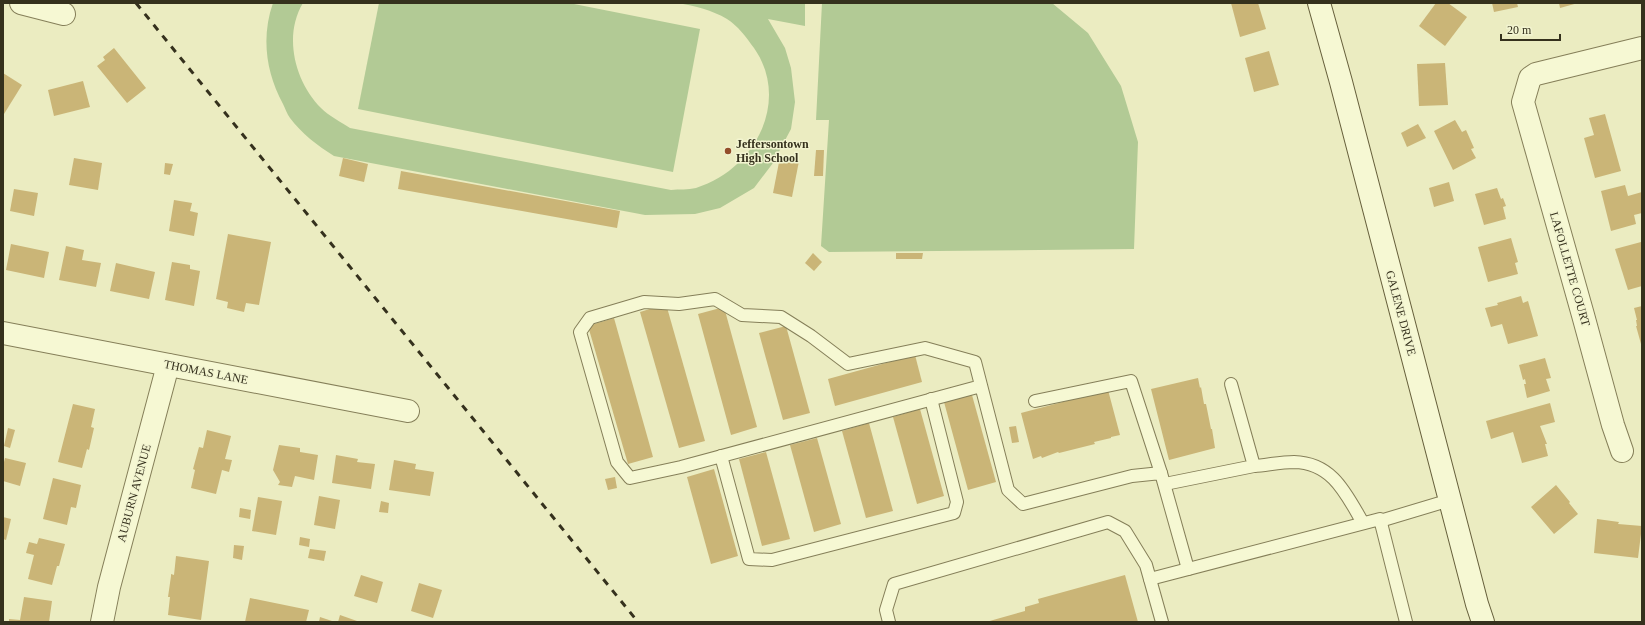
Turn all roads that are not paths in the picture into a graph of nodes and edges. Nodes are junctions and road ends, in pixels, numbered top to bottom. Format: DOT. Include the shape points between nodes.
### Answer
graph roads {
  1 [pos="21,3"];
  2 [pos="1319,3"];
  3 [pos="64,14"];
  4 [pos="1642,48"];
  5 [pos="3,333"];
  6 [pos="168,365"];
  7 [pos="1231,384"];
  8 [pos="981,386"];
  9 [pos="931,399"];
  10 [pos="1035,401"];
  11 [pos="408,411"];
  12 [pos="1622,451"];
  13 [pos="721,456"];
  14 [pos="1254,466"];
  15 [pos="1163,478"];
  16 [pos="1450,500"];
  17 [pos="1380,520"];
  18 [pos="1363,523"];
  19 [pos="1188,569"];
  20 [pos="1150,579"];
  21 [pos="102,622"];
  22 [pos="890,622"];
  23 [pos="1162,622"];
  24 [pos="1406,622"];
  25 [pos="1484,622"];
  1 -- 3 [label="street"];
  2 -- 16 [label="street, GALENE DRIVE"];
  4 -- 12 [label="street, LAFOLLETTE COURT" via="1536,74 1530,78 1523,102 1584,315 1612,425"];
  5 -- 6 [label="street, THOMAS LANE"];
  6 -- 11 [label="street, THOMAS LANE"];
  6 -- 21 [label="street, AUBURN AVENUE"];
  7 -- 14 [label="lane"];
  8 -- 9 [label="lane"];
  8 -- 13 [label="lane" via="975,362 924,348 848,364 781,317 742,315 715,299 679,304 644,302 590,318 580,332 617,462 630,478"];
  8 -- 15 [label="lane" via="1008,490 1023,504 1132,476"];
  9 -- 13 [label="lane"];
  9 -- 13 [label="lane" via="957,502 954,513 904,527 772,560 749,559"];
  10 -- 15 [label="lane" via="1131,381"];
  14 -- 15 [label="lane"];
  14 -- 18 [label="lane" via="1294,462 1314,465 1332,475 1346,492"];
  15 -- 19 [label="lane"];
  16 -- 17 [label="lane"];
  16 -- 25 [label="street, GALENE DRIVE"];
  17 -- 18 [label="lane"];
  17 -- 24 [label="lane"];
  18 -- 19 [label="lane"];
  19 -- 20 [label="lane"];
  20 -- 22 [label="lane" via="1146,565 1125,532 1108,522 894,584 886,610"];
  20 -- 23 [label="lane"];
}
